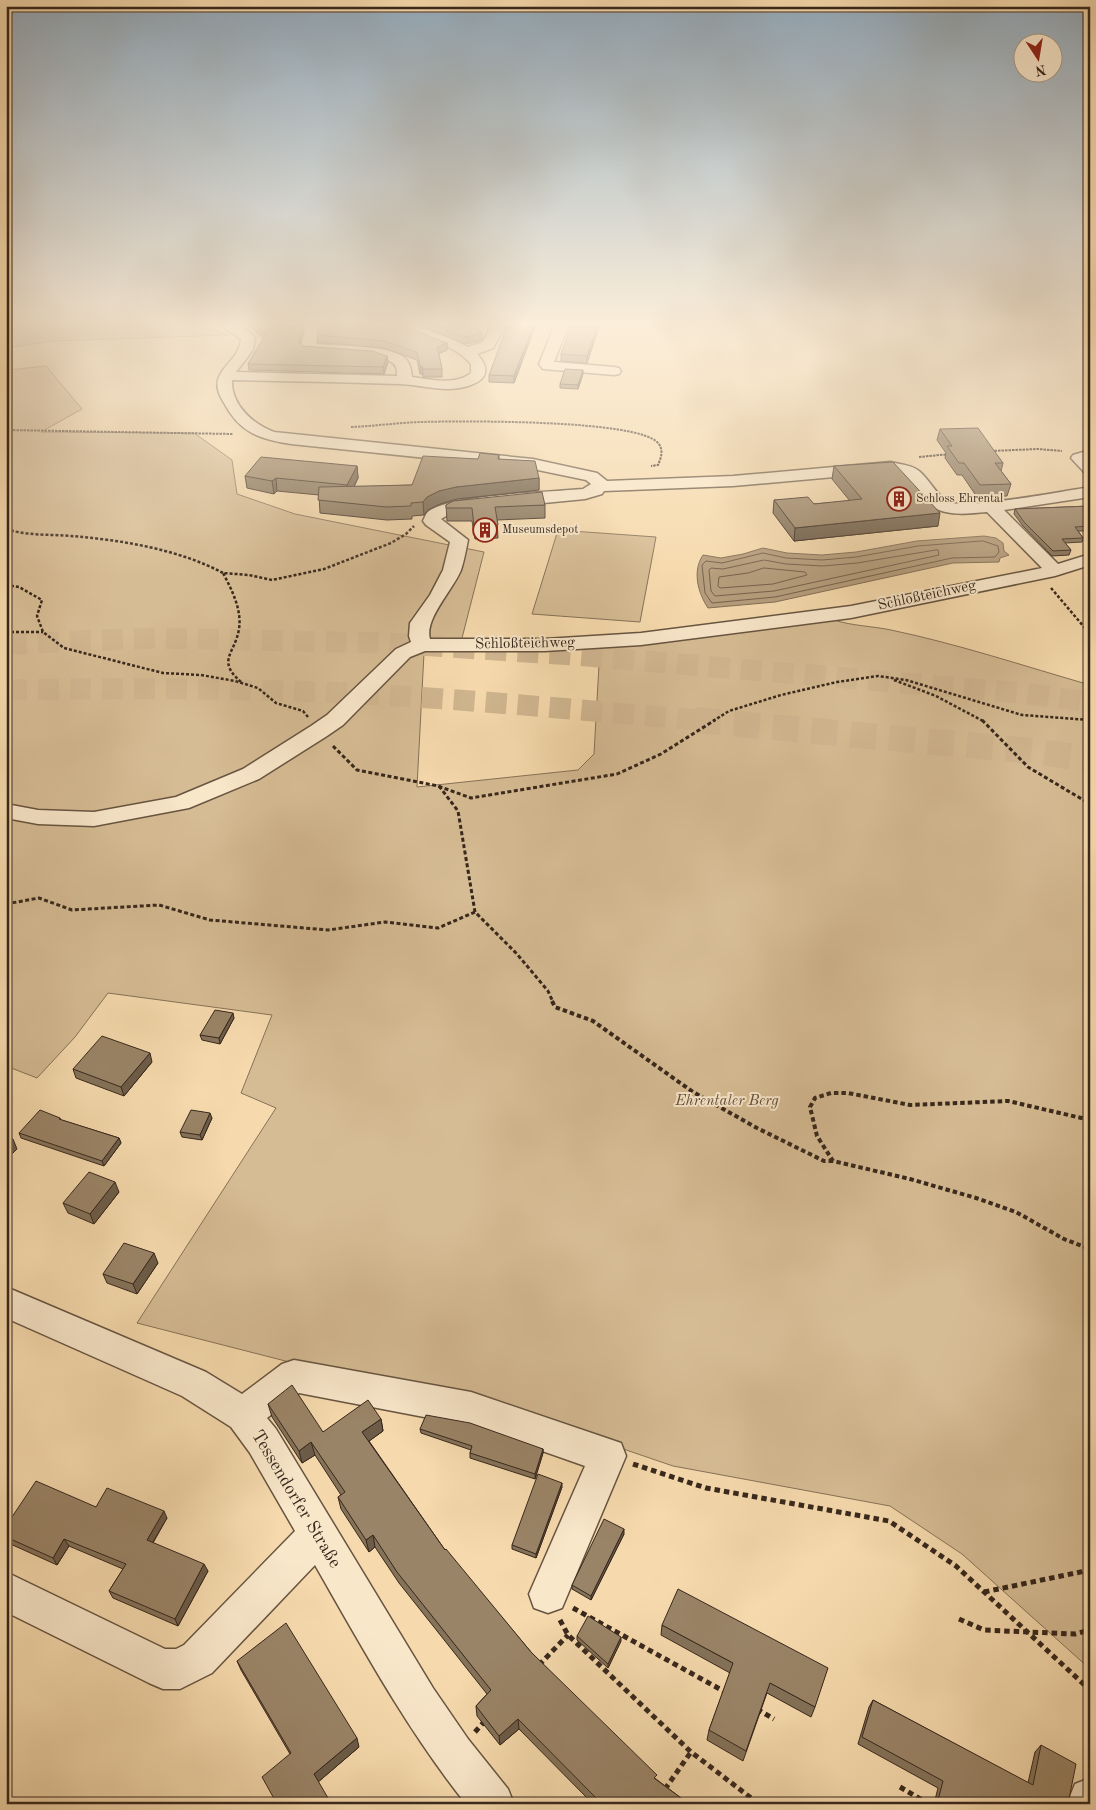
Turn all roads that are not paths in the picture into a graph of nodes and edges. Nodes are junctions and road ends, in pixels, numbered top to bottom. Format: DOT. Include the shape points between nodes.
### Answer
graph roads {
  1 [pos="234,408"];
  2 [pos="1090,455"];
  3 [pos="1090,470"];
  4 [pos="599,486"];
  5 [pos="1090,492"];
  6 [pos="991,507"];
  7 [pos="1090,559"];
  8 [pos="1055,571"];
  9 [pos="422,645"];
  10 [pos="6,811"];
  11 [pos="6,1302"];
  12 [pos="243,1415"];
  13 [pos="318,1535"];
  14 [pos="6,1591"];
  15 [pos="548,1594"];
  16 [pos="1090,1799"];
  17 [pos="493,1804"];
  18 [pos="1089,1804"];
  1 -- 4 [label="street" via="260,433 272,437 533,464 591,476 600,483"];
  2 -- 3 [label="street" via="1079,458"];
  4 -- 6 [label="street" via="733,481 890,467 913,474 944,506"];
  4 -- 9 [label="street" via="596,490 574,496 463,504 434,515 432,521 459,540 452,570 420,623"];
  5 -- 6 [label="street"];
  6 -- 8 [label="street"];
  7 -- 8 [label="street, Schloßteichweg"];
  8 -- 9 [label="street, Schloßteichweg" via="851,612 641,639 545,645"];
  9 -- 10 [label="street, Schloßteichweg" via="402,653 320,731 250,774 181,803 94,819 38,817"];
  11 -- 12 [label="street, Tessendorfer Straße" via="194,1384"];
  12 -- 13 [label="street, Tessendorfer Straße" via="263,1441"];
  12 -- 15 [label="street" via="294,1376 471,1409 608,1456"];
  13 -- 14 [label="street" via="198,1659 180,1669 163,1669"];
  13 -- 17 [label="street, Tessendorfer Straße" via="418,1703"];
  16 -- 18 [label="street"];
}
